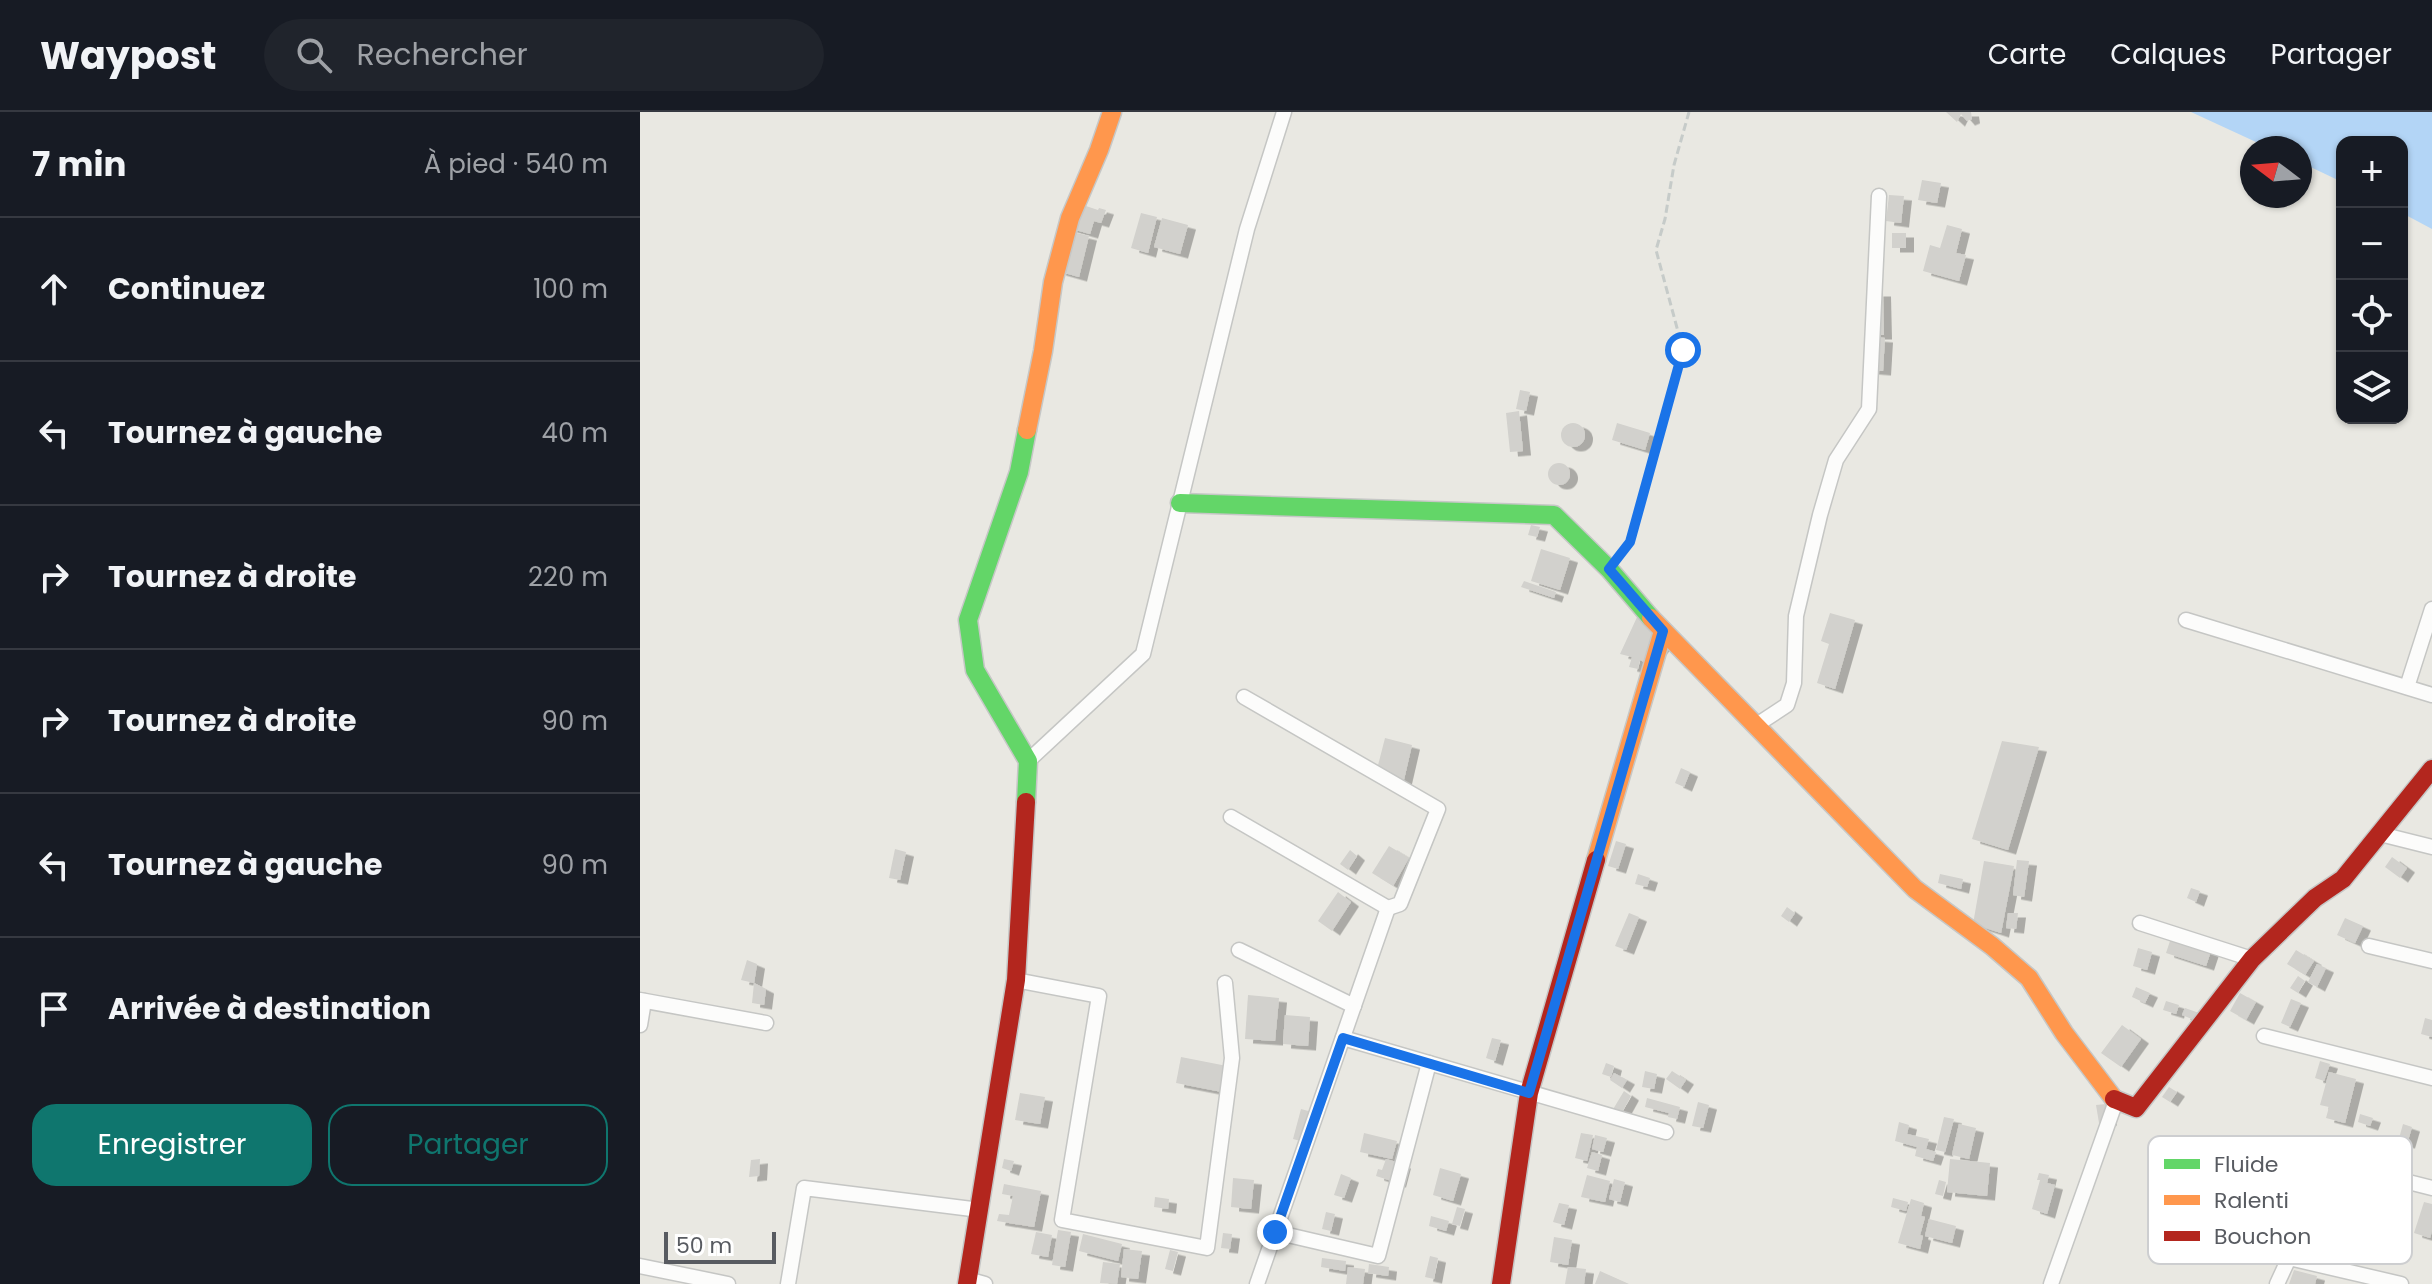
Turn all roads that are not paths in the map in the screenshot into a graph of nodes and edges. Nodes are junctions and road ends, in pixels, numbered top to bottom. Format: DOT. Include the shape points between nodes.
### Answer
graph roads {
  1 [pos="1112,112"];
  2 [pos="1284,112"];
  3 [pos="1879,196"];
  4 [pos="1180,503"];
  5 [pos="2432,609"];
  6 [pos="2186,620"];
  7 [pos="1663,631"];
  8 [pos="2407,687"];
  9 [pos="2432,695"];
  10 [pos="1244,697"];
  11 [pos="1755,726"];
  12 [pos="1028,761"];
  13 [pos="2432,769"];
  14 [pos="1231,817"];
  15 [pos="2380,834"];
  16 [pos="2432,847"];
  17 [pos="1388,908"];
  18 [pos="2140,923"];
  19 [pos="2369,946"];
  20 [pos="1239,950"];
  21 [pos="2252,959"];
  22 [pos="2432,961"];
  23 [pos="1016,980"];
  24 [pos="1225,983"];
  25 [pos="642,1000"];
  26 [pos="1354,1006"];
  27 [pos="766,1023"];
  28 [pos="640,1025"];
  29 [pos="2264,1036"];
  30 [pos="1343,1038"];
  31 [pos="1429,1063"];
  32 [pos="2432,1078"];
  33 [pos="1529,1093"];
  34 [pos="2116,1101"];
  35 [pos="1666,1132"];
  36 [pos="2412,1183"];
  37 [pos="2432,1188"];
  38 [pos="980,1210"];
  39 [pos="1275,1232"];
  40 [pos="2286,1264"];
  41 [pos="2315,1264"];
  42 [pos="640,1266"];
  43 [pos="973,1282"];
  44 [pos="792,1283"];
  45 [pos="728,1284"];
  46 [pos="1257,1284"];
  47 [pos="1501,1284"];
  48 [pos="2051,1284"];
  49 [pos="2277,1284"];
  50 [pos="2401,1284"];
  1 -- 12 [label="street" via="1070,218 1053,282 1019,472 968,620 975,670"];
  2 -- 4 [label="street" via="1247,229"];
  3 -- 11 [label="street" via="1869,409 1836,460 1820,515 1796,616 1794,683 1787,705"];
  4 -- 7 [label="street" via="1554,515"];
  4 -- 12 [label="street" via="1143,654"];
  5 -- 8 [label="street"];
  6 -- 8 [label="street"];
  7 -- 11 [label="street"];
  7 -- 33 [label="street"];
  8 -- 9 [label="street"];
  10 -- 17 [label="street" via="1438,809 1400,904"];
  11 -- 34 [label="street" via="1915,889 2029,978"];
  12 -- 23 [label="street"];
  13 -- 15 [label="street"];
  14 -- 17 [label="street"];
  15 -- 16 [label="street"];
  15 -- 21 [label="street" via="2343,879 2315,898"];
  17 -- 26 [label="street"];
  18 -- 21 [label="street"];
  19 -- 22 [label="street"];
  20 -- 26 [label="street"];
  21 -- 34 [label="street" via="2136,1108"];
  23 -- 24 [label="street" via="1099,996 1062,1220 1207,1248 1232,1058"];
  23 -- 38 [label="street"];
  25 -- 27 [label="street"];
  25 -- 28 [label="street"];
  26 -- 30 [label="street"];
  29 -- 32 [label="street"];
  30 -- 31 [label="street"];
  30 -- 39 [label="street"];
  31 -- 33 [label="street"];
  31 -- 39 [label="street" via="1378,1256"];
  33 -- 35 [label="street"];
  33 -- 47 [label="street"];
  34 -- 48 [label="street"];
  36 -- 37 [label="street"];
  38 -- 43 [label="street"];
  38 -- 44 [label="street" via="804,1188"];
  39 -- 46 [label="street"];
  40 -- 49 [label="street"];
  41 -- 50 [label="street"];
  42 -- 45 [label="street"];
}
